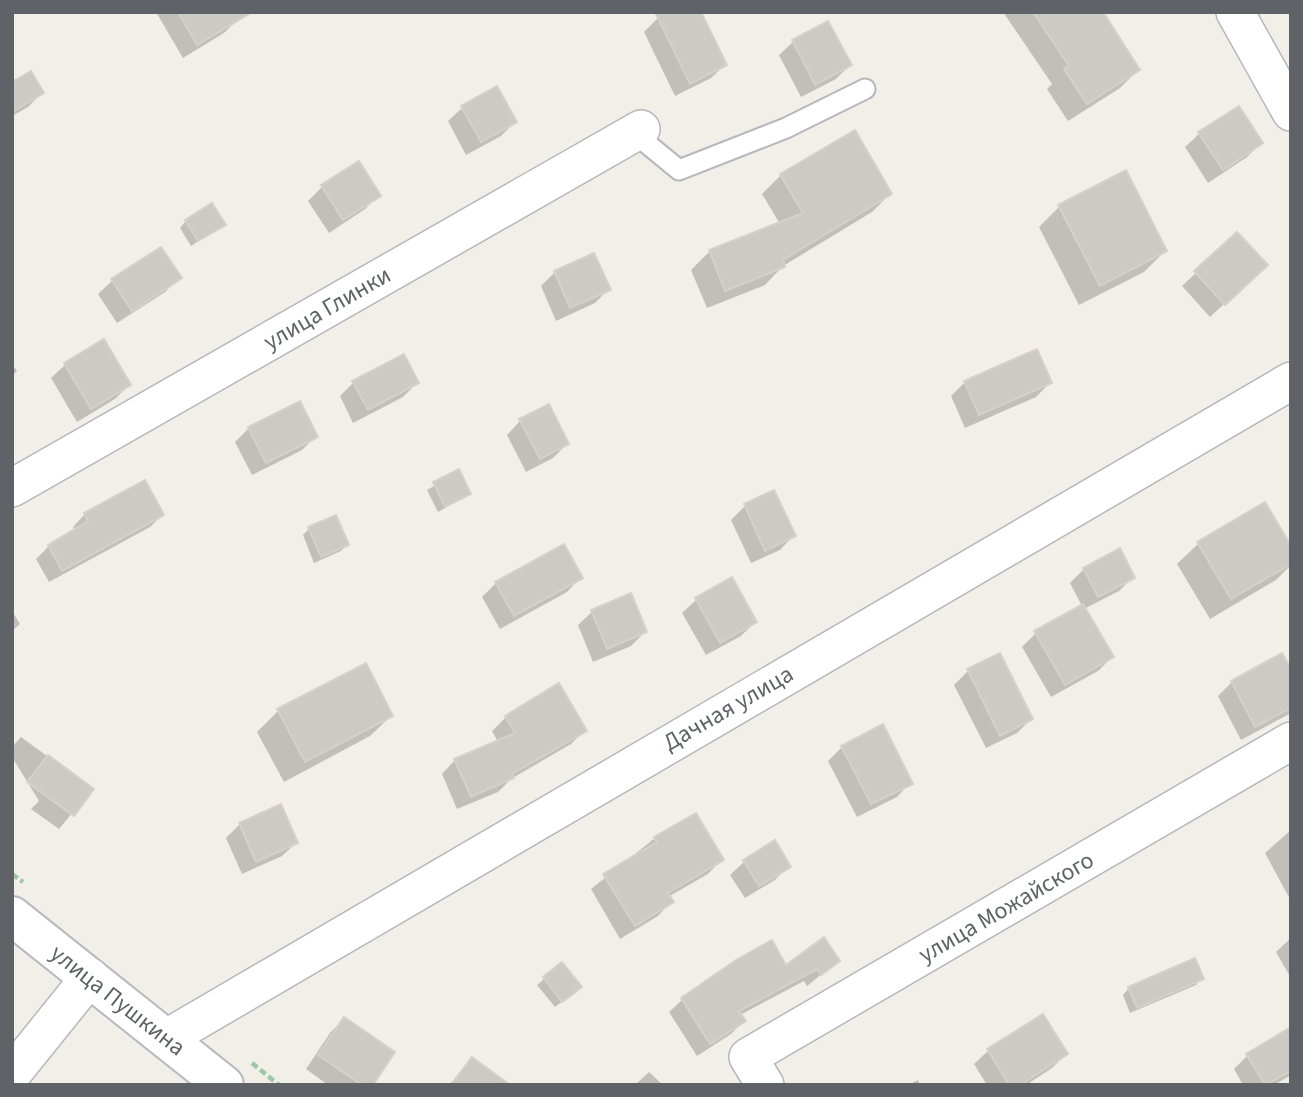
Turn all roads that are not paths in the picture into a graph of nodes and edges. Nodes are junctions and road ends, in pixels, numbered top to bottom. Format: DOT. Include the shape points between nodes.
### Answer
graph roads {
  1 [pos="1235,12"];
  2 [pos="865,89"];
  3 [pos="1291,112"];
  4 [pos="641,129"];
  5 [pos="1291,381"];
  6 [pos="12,488"];
  7 [pos="1291,741"];
  8 [pos="12,916"];
  9 [pos="90,977"];
  10 [pos="167,1038"];
  11 [pos="12,1074"];
  12 [pos="224,1085"];
  13 [pos="765,1085"];
  1 -- 3 [label="street"];
  2 -- 4 [label="lane" via="786,128 679,170 645,142"];
  4 -- 6 [label="street, улица Глинки"];
  5 -- 10 [label="street, Дачная улица"];
  7 -- 13 [label="street, улица Можайского" via="748,1057"];
  8 -- 9 [label="main road, улица Пушкина"];
  9 -- 10 [label="main road, улица Пушкина"];
  9 -- 11 [label="street"];
  10 -- 12 [label="main road, улица Пушкина"];
}
